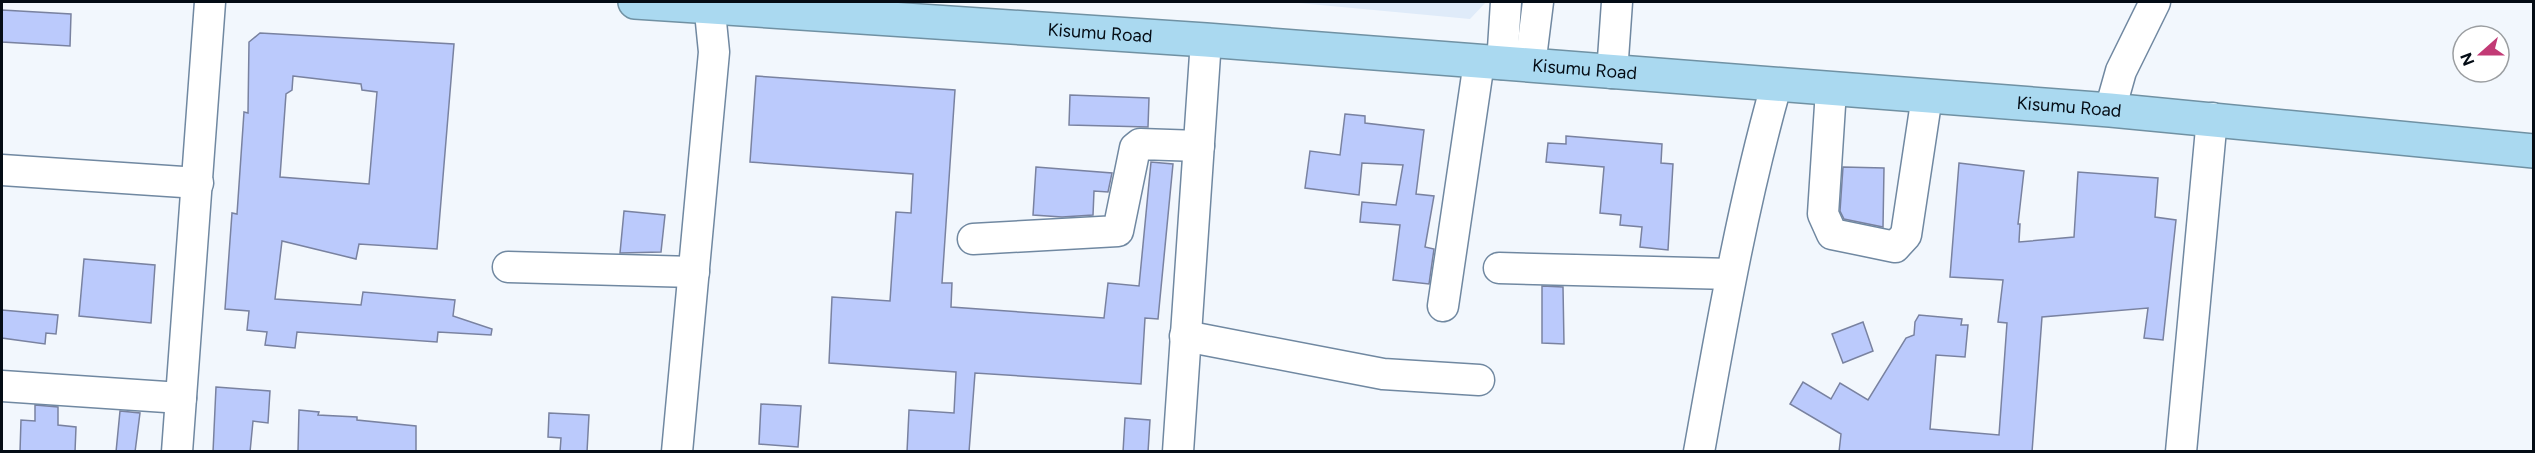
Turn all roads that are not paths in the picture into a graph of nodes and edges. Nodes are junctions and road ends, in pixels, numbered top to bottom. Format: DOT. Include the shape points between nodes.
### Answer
graph roads {
  1 [pos="210,2"];
  2 [pos="635,2"];
  3 [pos="1506,2"];
  4 [pos="1538,2"];
  5 [pos="1617,2"];
  6 [pos="2155,2"];
  7 [pos="709,4"];
  8 [pos="1206,40"];
  9 [pos="1504,64"];
  10 [pos="1612,73"];
  11 [pos="1776,86"];
  12 [pos="1832,90"];
  13 [pos="1927,96"];
  14 [pos="2110,110"];
  15 [pos="2212,118"];
  16 [pos="1198,146"];
  17 [pos="2534,151"];
  18 [pos="2,170"];
  19 [pos="198,183"];
  20 [pos="974,239"];
  21 [pos="508,267"];
  22 [pos="1499,268"];
  23 [pos="694,272"];
  24 [pos="1731,274"];
  25 [pos="1443,306"];
  26 [pos="1185,336"];
  27 [pos="1479,380"];
  28 [pos="2,386"];
  29 [pos="181,399"];
  30 [pos="177,452"];
  31 [pos="677,452"];
  32 [pos="1178,452"];
  33 [pos="1699,452"];
  34 [pos="2181,452"];
  1 -- 19 [label="street"];
  2 -- 7 [label="highway, Kisumu Road"];
  3 -- 9 [label="street"];
  4 -- 9 [label="street"];
  5 -- 10 [label="street"];
  6 -- 14 [label="street" via="2121,71"];
  7 -- 8 [label="highway, Kisumu Road"];
  7 -- 23 [label="street" via="714,52"];
  8 -- 9 [label="highway, Kisumu Road"];
  8 -- 16 [label="street"];
  9 -- 10 [label="highway, Kisumu Road"];
  9 -- 25 [label="street"];
  10 -- 11 [label="highway, Kisumu Road"];
  11 -- 12 [label="highway, Kisumu Road"];
  11 -- 24 [label="street"];
  12 -- 13 [label="highway, Kisumu Road"];
  12 -- 13 [label="street" via="1823,214 1827,227 1832,234 1895,247 1906,235"];
  13 -- 14 [label="highway, Kisumu Road"];
  14 -- 15 [label="highway, Kisumu Road"];
  15 -- 17 [label="highway, Kisumu Road"];
  15 -- 34 [label="street"];
  16 -- 20 [label="street" via="1140,144 1135,148 1118,231"];
  16 -- 26 [label="street"];
  18 -- 19 [label="street"];
  19 -- 29 [label="street"];
  21 -- 23 [label="street"];
  22 -- 24 [label="street"];
  23 -- 31 [label="street"];
  24 -- 33 [label="street"];
  26 -- 27 [label="street" via="1383,374"];
  26 -- 32 [label="street"];
  28 -- 29 [label="street"];
  29 -- 30 [label="street"];
}
